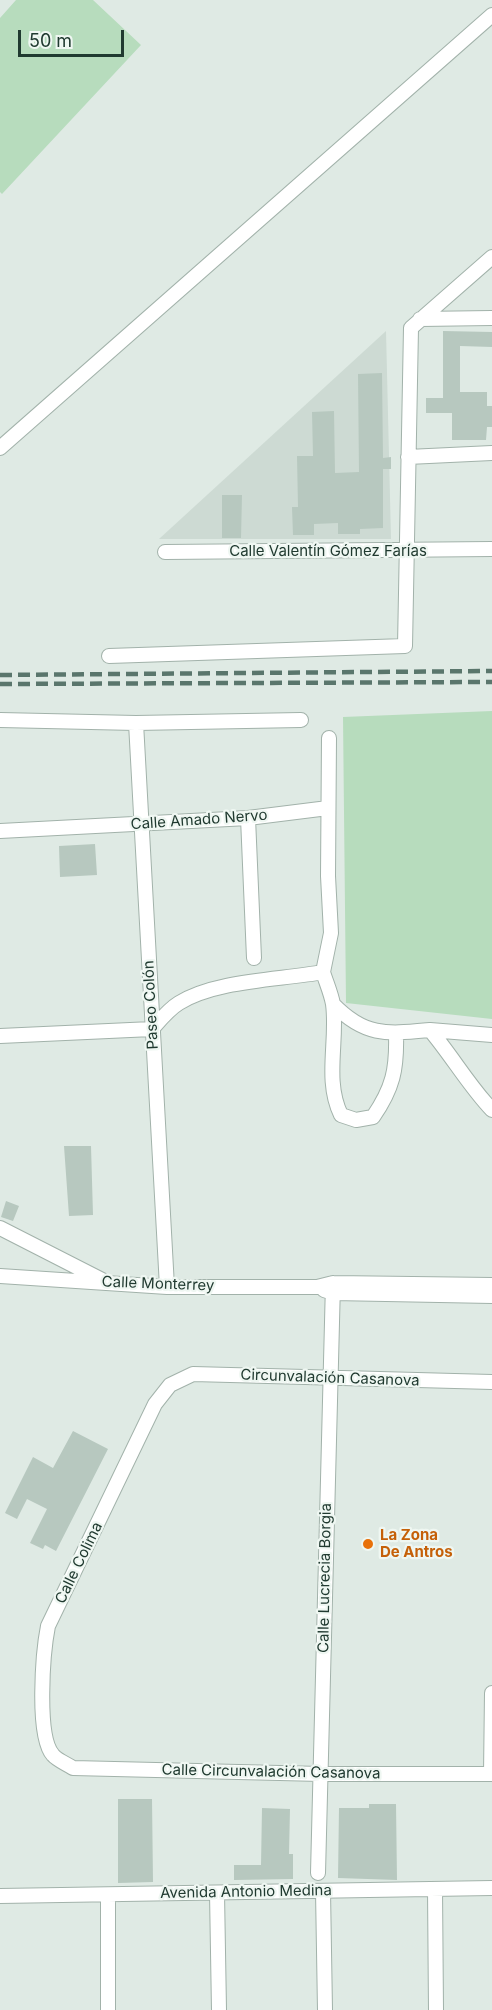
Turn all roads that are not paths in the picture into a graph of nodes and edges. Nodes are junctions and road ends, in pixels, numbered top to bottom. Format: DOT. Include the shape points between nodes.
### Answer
graph roads {
  1 [pos="492,15"];
  2 [pos="492,256"];
  3 [pos="492,318"];
  4 [pos="415,323"];
  5 [pos="0,447"];
  6 [pos="492,453"];
  7 [pos="408,457"];
  8 [pos="492,549"];
  9 [pos="405,550"];
  10 [pos="165,552"];
  11 [pos="109,656"];
  12 [pos="0,720"];
  13 [pos="301,720"];
  14 [pos="136,723"];
  15 [pos="329,738"];
  16 [pos="328,808"];
  17 [pos="248,818"];
  18 [pos="141,825"];
  19 [pos="0,831"];
  20 [pos="254,958"];
  21 [pos="323,972"];
  22 [pos="333,1004"];
  23 [pos="152,1029"];
  24 [pos="430,1030"];
  25 [pos="396,1035"];
  26 [pos="492,1035"];
  27 [pos="0,1036"];
  28 [pos="492,1110"];
  29 [pos="0,1228"];
  30 [pos="0,1276"];
  31 [pos="106,1283"];
  32 [pos="492,1285"];
  33 [pos="167,1287"];
  34 [pos="333,1288"];
  35 [pos="492,1296"];
  36 [pos="330,1377"];
  37 [pos="492,1382"];
  38 [pos="170,1384"];
  39 [pos="492,1693"];
  40 [pos="53,1755"];
  41 [pos="321,1774"];
  42 [pos="491,1774"];
  43 [pos="318,1874"];
  44 [pos="492,1888"];
  45 [pos="435,1889"];
  46 [pos="323,1891"];
  47 [pos="217,1893"];
  48 [pos="108,1894"];
  49 [pos="0,1896"];
  50 [pos="108,2010"];
  51 [pos="219,2010"];
  52 [pos="325,2010"];
  53 [pos="436,2010"];
  1 -- 5 [label="street"];
  2 -- 4 [label="street"];
  3 -- 4 [label="street"];
  4 -- 7 [label="street"];
  6 -- 7 [label="street"];
  7 -- 9 [label="street"];
  8 -- 9 [label="street, Calle Valentín Gómez Farías"];
  9 -- 10 [label="street, Calle Valentín Gómez Farías"];
  9 -- 11 [label="street" via="405,646"];
  12 -- 14 [label="street"];
  13 -- 14 [label="street"];
  14 -- 18 [label="street, Paseo Colón"];
  15 -- 16 [label="street"];
  16 -- 17 [label="street, Calle Amado Nervo"];
  16 -- 21 [label="street" via="331,933"];
  17 -- 18 [label="street, Calle Amado Nervo"];
  17 -- 20 [label="street"];
  18 -- 19 [label="street, Calle Amado Nervo"];
  18 -- 23 [label="street, Paseo Colón"];
  21 -- 22 [label="street"];
  21 -- 23 [label="street" via="204,992 178,1003"];
  22 -- 25 [label="street" via="348,1020"];
  22 -- 25 [label="street" via="332,1077 334,1101 341,1115 356,1120 373,1117 387,1097 397,1064"];
  23 -- 27 [label="street"];
  23 -- 33 [label="street, Paseo Colón"];
  24 -- 25 [label="street"];
  24 -- 26 [label="street"];
  24 -- 28 [label="street"];
  29 -- 31 [label="street"];
  30 -- 31 [label="street, Calle Monterrey"];
  31 -- 33 [label="street, Calle Monterrey"];
  32 -- 34 [label="street, Calle Monterrey"];
  33 -- 34 [label="street, Calle Monterrey"];
  34 -- 35 [label="street, Calle Monterrey"];
  34 -- 36 [label="street, Calle Lucrecia Borgia"];
  36 -- 37 [label="street, Circunvalación Casanova"];
  36 -- 38 [label="street, Circunvalación Casanova" via="193,1374"];
  36 -- 41 [label="street, Calle Lucrecia Borgia"];
  38 -- 40 [label="street, Calle Colima" via="155,1404 48,1626 44,1645 44,1733"];
  39 -- 42 [label="street"];
  40 -- 41 [label="street, Calle Circunvalación Casanova" via="73,1768"];
  41 -- 42 [label="street, Calle Circunvalación Casanova"];
  41 -- 43 [label="street, Calle Lucrecia Borgia"];
  44 -- 45 [label="street, Avenida Antonio Medina"];
  45 -- 46 [label="street, Avenida Antonio Medina"];
  45 -- 53 [label="street"];
  46 -- 47 [label="street, Avenida Antonio Medina"];
  46 -- 52 [label="street"];
  47 -- 48 [label="street, Avenida Antonio Medina"];
  47 -- 51 [label="street"];
  48 -- 49 [label="street, Avenida Antonio Medina"];
  48 -- 50 [label="street"];
}
